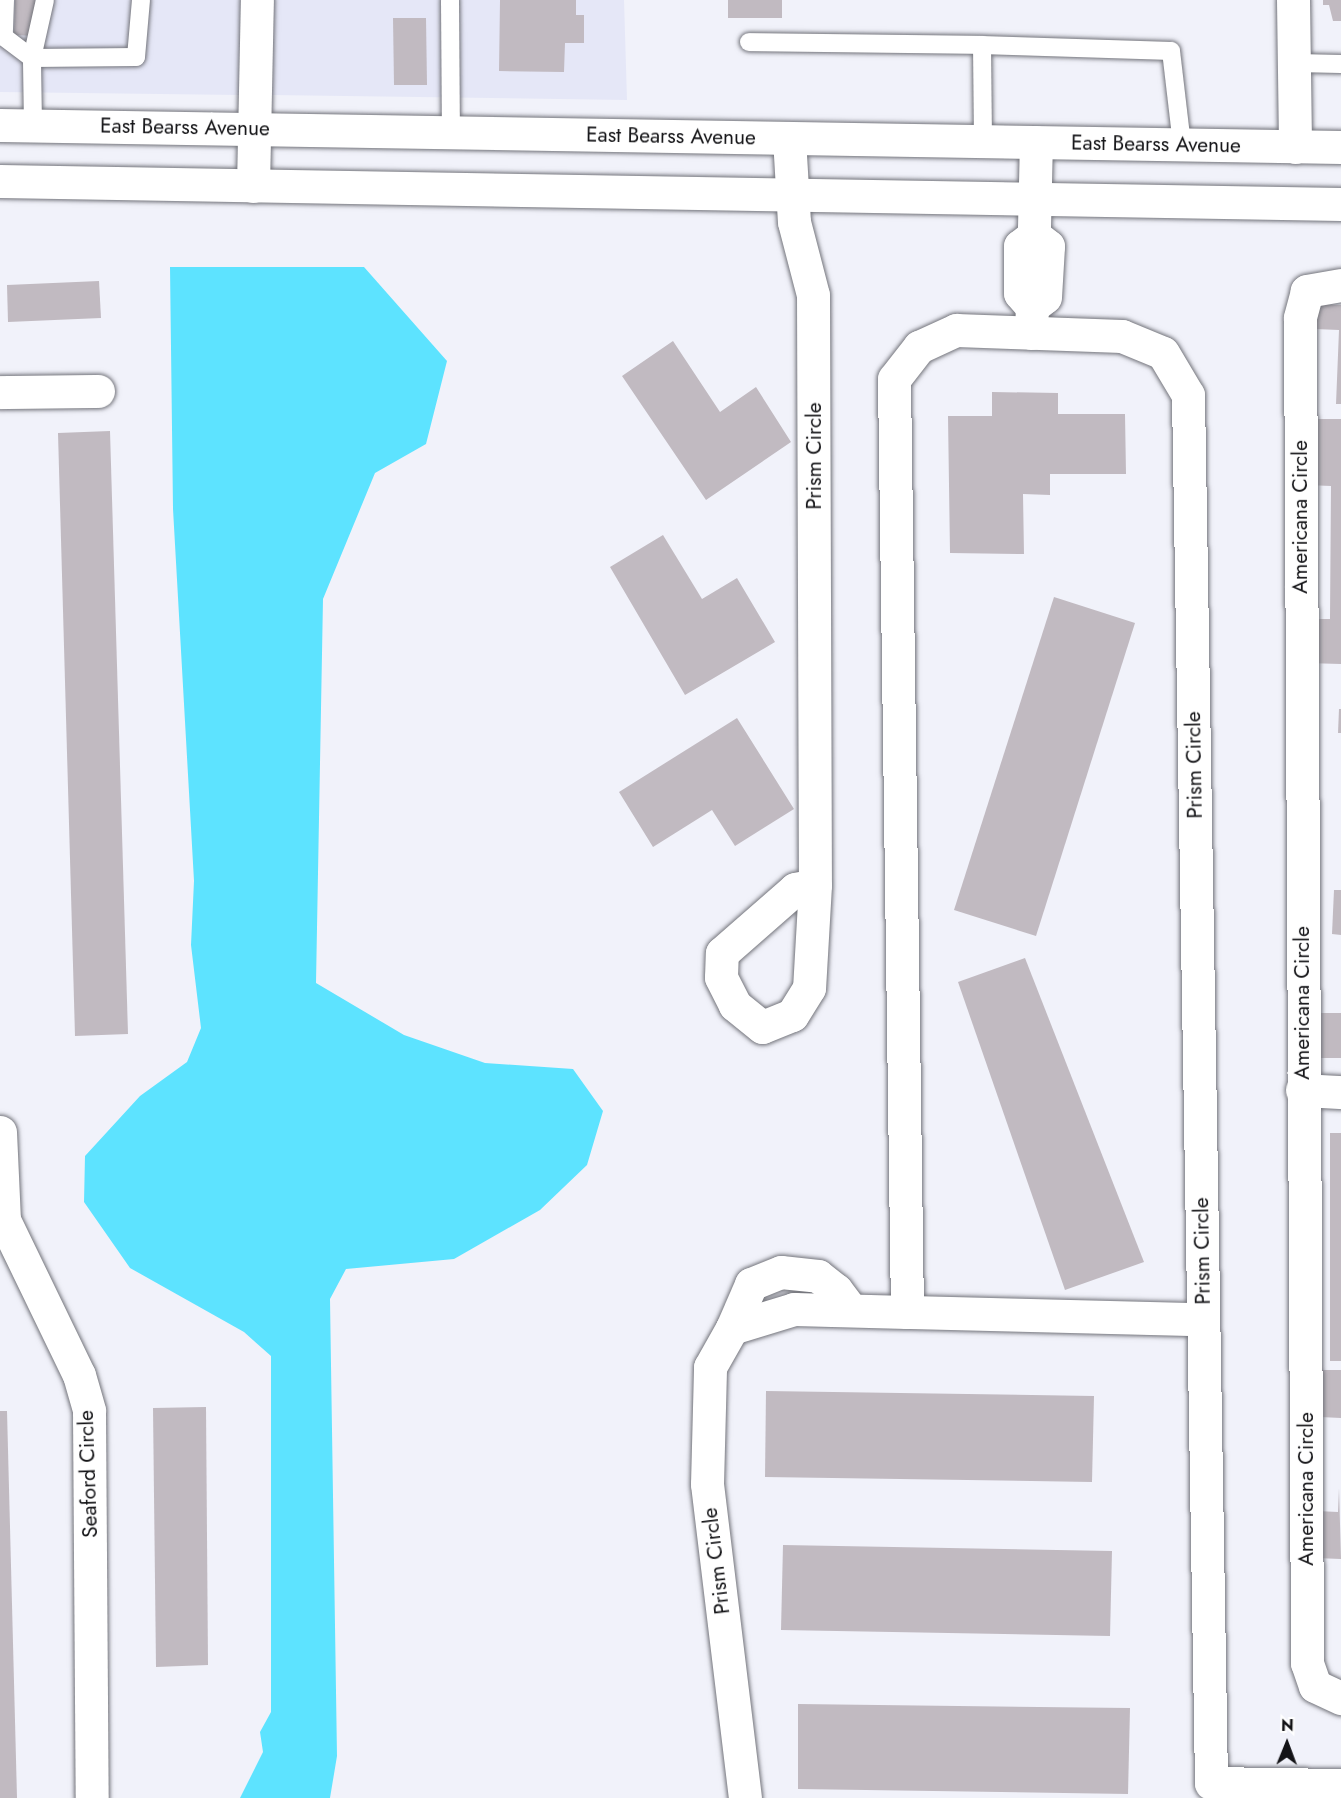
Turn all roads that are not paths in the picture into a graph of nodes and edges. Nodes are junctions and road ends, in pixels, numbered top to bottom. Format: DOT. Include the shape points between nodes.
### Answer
graph roads {
  1 [pos="5,0"];
  2 [pos="45,0"];
  3 [pos="141,0"];
  4 [pos="258,0"];
  5 [pos="450,0"];
  6 [pos="1293,0"];
  7 [pos="750,42"];
  8 [pos="982,45"];
  9 [pos="32,58"];
  10 [pos="1296,63"];
  11 [pos="1341,64"];
  12 [pos="0,124"];
  13 [pos="33,125"];
  14 [pos="255,128"];
  15 [pos="451,132"];
  16 [pos="789,138"];
  17 [pos="983,141"];
  18 [pos="1036,142"];
  19 [pos="1182,145"];
  20 [pos="1295,147"];
  21 [pos="1341,147"];
  22 [pos="0,181"];
  23 [pos="253,186"];
  24 [pos="791,195"];
  25 [pos="1034,198"];
  26 [pos="1341,204"];
  27 [pos="1341,285"];
  28 [pos="1031,320"];
  29 [pos="98,391"];
  30 [pos="0,392"];
  31 [pos="815,885"];
  32 [pos="1302,1090"];
  33 [pos="1341,1092"];
  34 [pos="0,1132"];
  35 [pos="907,1312"];
  36 [pos="1203,1318"];
  37 [pos="1341,1698"];
  38 [pos="1341,1785"];
  39 [pos="1210,1790"];
  40 [pos="92,1798"];
  41 [pos="745,1798"];
  1 -- 9 [label="lane" via="4,37"];
  2 -- 9 [label="lane"];
  3 -- 9 [label="lane" via="136,57"];
  4 -- 14 [label="street"];
  5 -- 15 [label="lane"];
  6 -- 10 [label="street"];
  7 -- 8 [label="lane"];
  8 -- 17 [label="lane"];
  8 -- 19 [label="lane" via="1171,51"];
  9 -- 13 [label="lane"];
  10 -- 11 [label="lane"];
  10 -- 20 [label="street"];
  12 -- 13 [label="street, East Bearss Avenue"];
  13 -- 14 [label="street, East Bearss Avenue"];
  14 -- 15 [label="street, East Bearss Avenue"];
  14 -- 23 [label="street"];
  15 -- 16 [label="street, East Bearss Avenue"];
  16 -- 17 [label="street, East Bearss Avenue"];
  16 -- 24 [label="street, Prism Circle"];
  17 -- 18 [label="street, East Bearss Avenue"];
  18 -- 19 [label="street, East Bearss Avenue"];
  18 -- 25 [label="street"];
  19 -- 20 [label="street, East Bearss Avenue"];
  20 -- 21 [label="street, East Bearss Avenue"];
  22 -- 23 [label="street"];
  23 -- 24 [label="street"];
  24 -- 25 [label="street"];
  24 -- 31 [label="street, Prism Circle" via="813,295"];
  25 -- 26 [label="street"];
  25 -- 28 [label="street" via="1034,235 1048,246 1045,297"];
  27 -- 32 [label="street, Americana Circle" via="1307,291 1300,318"];
  28 -- 35 [label="street, Prism Circle" via="956,330 919,347 894,379"];
  28 -- 36 [label="street, Prism Circle" via="1122,336 1162,353 1188,395"];
  29 -- 30 [label="street"];
  32 -- 33 [label="street"];
  32 -- 37 [label="street, Americana Circle" via="1307,1663 1315,1686"];
  34 -- 40 [label="street, Seaford Circle" via="4,1220 79,1375 89,1411"];
  35 -- 36 [label="street, Prism Circle"];
  35 -- 41 [label="street, Prism Circle" via="851,1310 836,1290 818,1276 781,1272 751,1284 710,1367 707,1484"];
  36 -- 39 [label="street, Prism Circle"];
  38 -- 39 [label="street, Prism Circle"];
}
